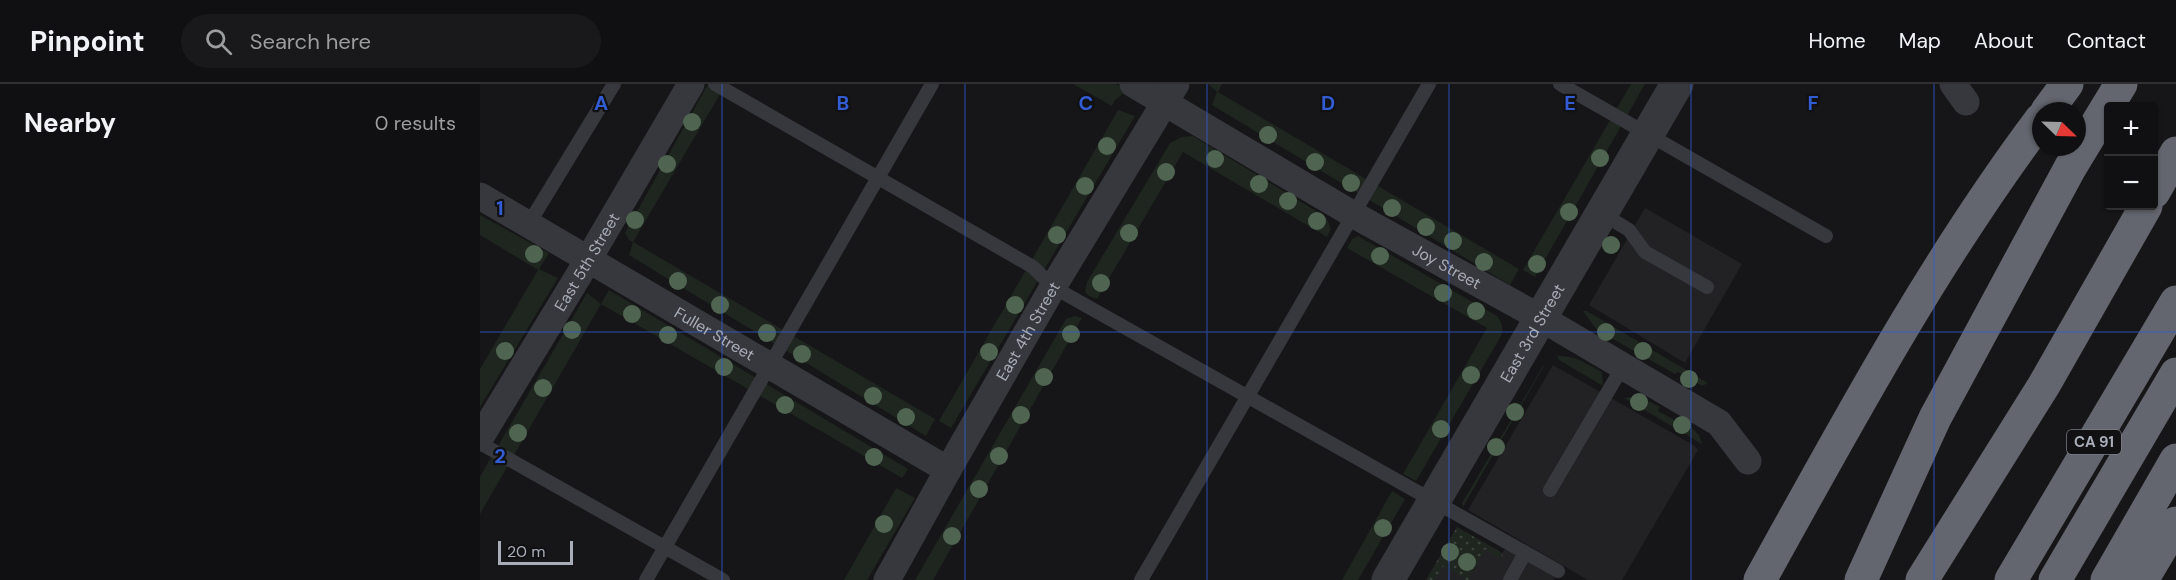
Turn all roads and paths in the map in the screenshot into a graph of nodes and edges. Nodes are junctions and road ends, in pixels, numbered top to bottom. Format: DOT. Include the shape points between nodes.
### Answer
graph roads {
  1 [pos="614,84"];
  2 [pos="690,84"];
  3 [pos="715,84"];
  4 [pos="932,84"];
  5 [pos="1133,84"];
  6 [pos="1429,84"];
  7 [pos="1560,84"];
  8 [pos="1677,84"];
  9 [pos="2067,84"];
  10 [pos="2121,84"];
  11 [pos="1171,94"];
  12 [pos="2054,102"];
  13 [pos="2032,132"];
  14 [pos="1647,135"];
  15 [pos="2176,153"];
  16 [pos="878,178"];
  17 [pos="2158,185"];
  18 [pos="480,196"];
  19 [pos="2144,210"];
  20 [pos="1601,213"];
  21 [pos="1354,215"];
  22 [pos="528,225"];
  23 [pos="1826,236"];
  24 [pos="588,260"];
  25 [pos="1053,287"];
  26 [pos="1707,287"];
  27 [pos="2176,302"];
  28 [pos="1541,318"];
  29 [pos="769,366"];
  30 [pos="1623,366"];
  31 [pos="2176,374"];
  32 [pos="1247,396"];
  33 [pos="480,441"];
  34 [pos="2176,460"];
  35 [pos="1748,461"];
  36 [pos="948,470"];
  37 [pos="1550,490"];
  38 [pos="1434,502"];
  39 [pos="2176,523"];
  40 [pos="2176,546"];
  41 [pos="665,547"];
  42 [pos="1525,553"];
  43 [pos="1558,571"];
  44 [pos="1394,578"];
  45 [pos="646,580"];
  46 [pos="723,580"];
  47 [pos="887,580"];
  48 [pos="1141,580"];
  49 [pos="1510,580"];
  50 [pos="1760,580"];
  51 [pos="1861,580"];
  52 [pos="1922,580"];
  53 [pos="2011,580"];
  54 [pos="2055,580"];
  55 [pos="2107,580"];
  56 [pos="2142,580"];
  57 [pos="2156,580"];
  1 -- 22 [label="lane"];
  2 -- 24 [label="street, East 5th Street"];
  3 -- 16 [label="lane"];
  4 -- 16 [label="lane"];
  5 -- 11 [label="street, Joy Street"];
  6 -- 21 [label="lane"];
  7 -- 14 [label="lane"];
  8 -- 14 [label="street, East 3rd Street"];
  9 -- 12 [label="highway"];
  10 -- 51 [label="highway" via="2070,168 1935,418"];
  11 -- 21 [label="street, Joy Street"];
  11 -- 25 [label="street, East 4th Street"];
  13 -- 50 [label="highway" via="1931,279"];
  14 -- 20 [label="street, East 3rd Street"];
  14 -- 23 [label="lane"];
  15 -- 17 [label="highway"];
  16 -- 25 [label="lane" via="1033,267"];
  16 -- 29 [label="lane"];
  18 -- 22 [label="street, Fuller Street"];
  19 -- 52 [label="highway" via="2044,385"];
  20 -- 26 [label="lane" via="1629,230 1645,252"];
  20 -- 28 [label="street, East 3rd Street"];
  21 -- 28 [label="street, Joy Street"];
  21 -- 32 [label="lane"];
  22 -- 24 [label="street, Fuller Street"];
  24 -- 29 [label="street, Fuller Street"];
  24 -- 33 [label="street, East 5th Street"];
  25 -- 32 [label="lane"];
  25 -- 36 [label="street, East 4th Street"];
  27 -- 53 [label="highway, CA 91"];
  28 -- 30 [label="street, Joy Street"];
  28 -- 38 [label="street, East 3rd Street"];
  29 -- 36 [label="street, Fuller Street"];
  29 -- 41 [label="lane"];
  30 -- 35 [label="street, Joy Street" via="1719,423"];
  30 -- 37 [label="lane"];
  31 -- 54 [label="highway"];
  32 -- 38 [label="lane"];
  32 -- 48 [label="lane"];
  33 -- 41 [label="lane"];
  34 -- 55 [label="highway"];
  36 -- 47 [label="street, East 4th Street"];
  38 -- 42 [label="lane"];
  38 -- 44 [label="street, East 3rd Street"];
  39 -- 56 [label="highway"];
  40 -- 57 [label="highway"];
  41 -- 45 [label="lane"];
  41 -- 46 [label="lane"];
  42 -- 43 [label="lane"];
  42 -- 49 [label="lane"];
}
